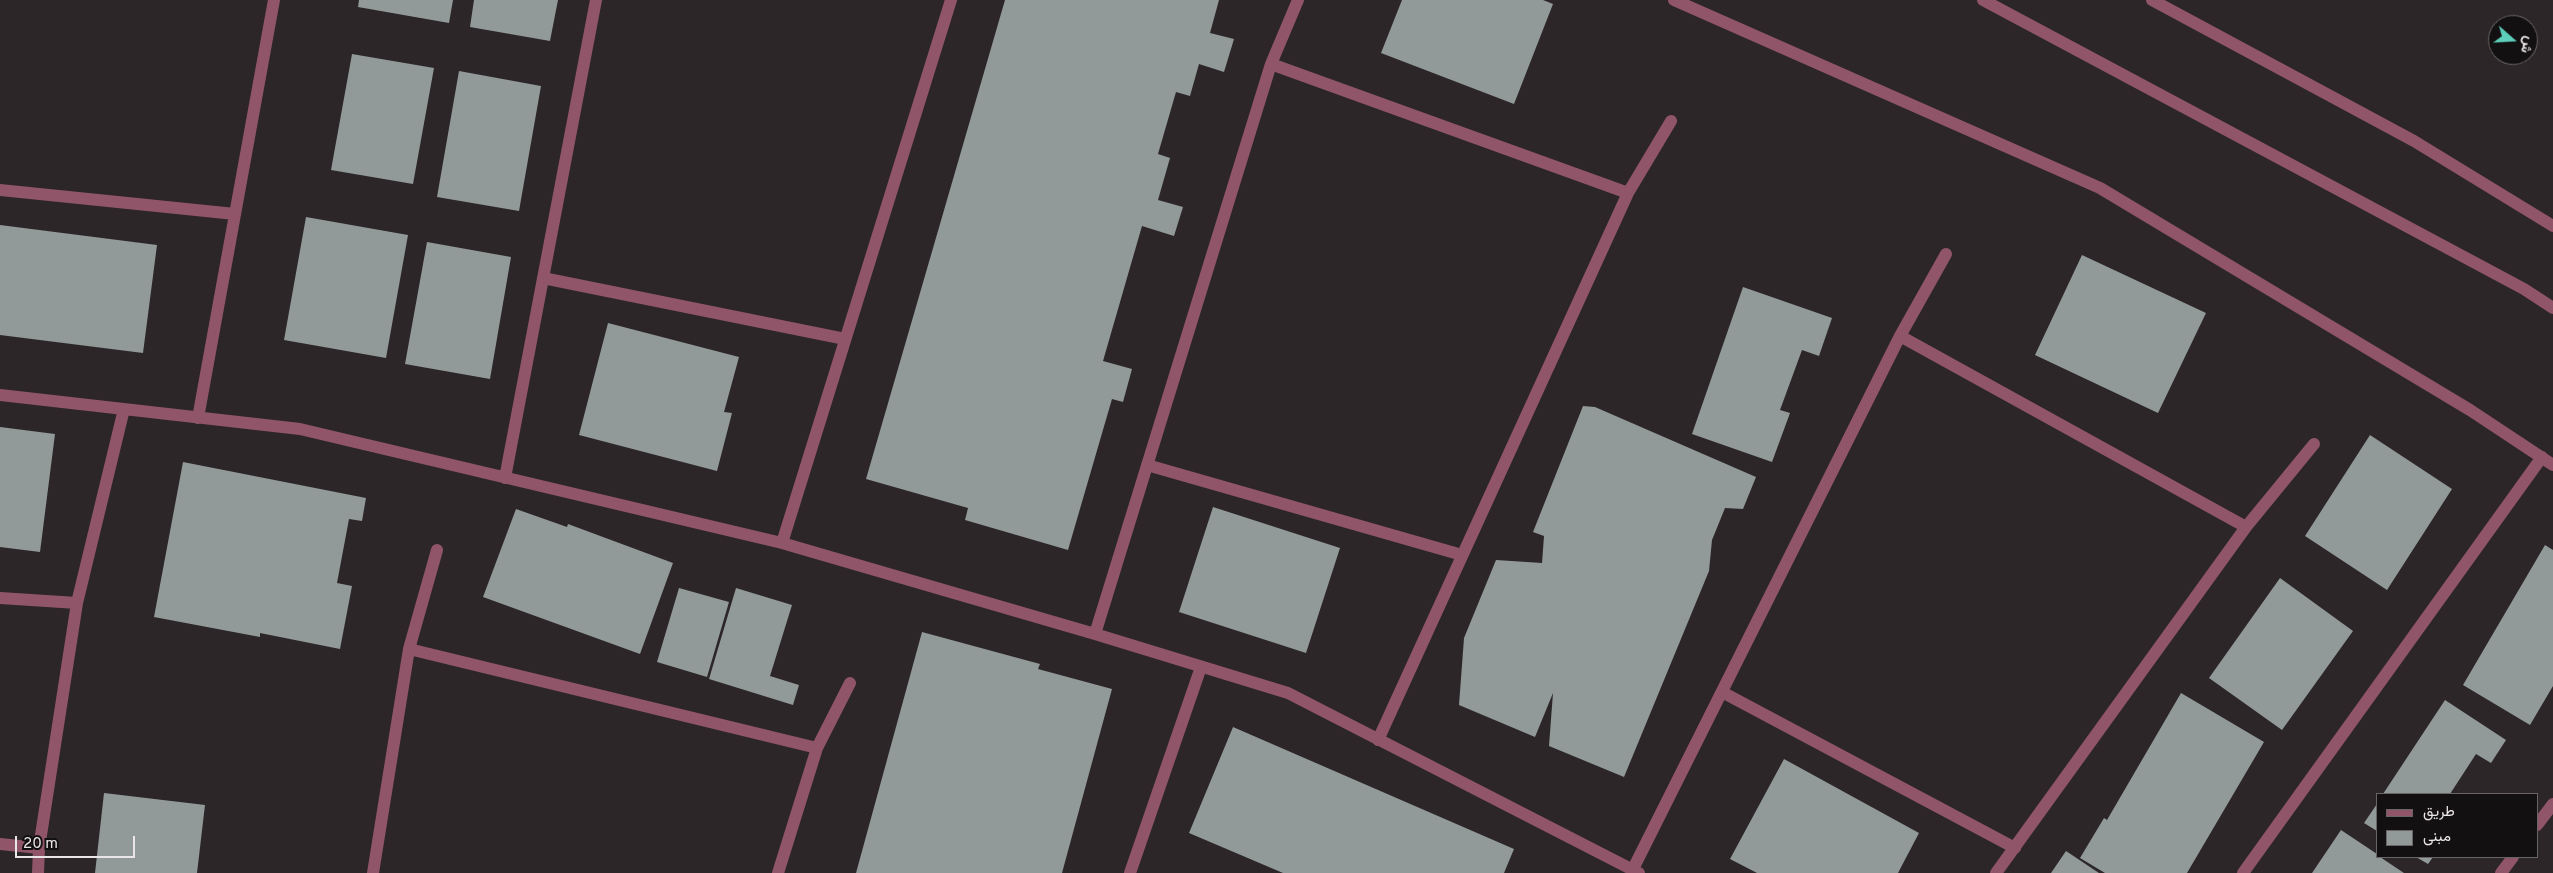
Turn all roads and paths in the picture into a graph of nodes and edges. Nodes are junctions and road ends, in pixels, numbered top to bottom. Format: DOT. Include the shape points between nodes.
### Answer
graph roads {
  1 [pos="274,0"];
  2 [pos="596,0"];
  3 [pos="951,0"];
  4 [pos="1298,0"];
  5 [pos="1674,0"];
  6 [pos="1983,0"];
  7 [pos="2152,0"];
  8 [pos="1271,64"];
  9 [pos="1671,121"];
  10 [pos="0,190"];
  11 [pos="1628,193"];
  12 [pos="235,214"];
  13 [pos="2553,226"];
  14 [pos="1946,254"];
  15 [pos="543,278"];
  16 [pos="2553,308"];
  17 [pos="1900,336"];
  18 [pos="846,339"];
  19 [pos="0,395"];
  20 [pos="124,409"];
  21 [pos="198,418"];
  22 [pos="2314,444"];
  23 [pos="2542,458"];
  24 [pos="1147,465"];
  25 [pos="2553,465"];
  26 [pos="505,478"];
  27 [pos="2246,527"];
  28 [pos="782,543"];
  29 [pos="437,550"];
  30 [pos="1462,555"];
  31 [pos="0,598"];
  32 [pos="77,603"];
  33 [pos="1095,634"];
  34 [pos="409,649"];
  35 [pos="1201,667"];
  36 [pos="850,683"];
  37 [pos="1722,692"];
  38 [pos="1378,740"];
  39 [pos="817,748"];
  40 [pos="2553,804"];
  41 [pos="2538,824"];
  42 [pos="0,844"];
  43 [pos="39,848"];
  44 [pos="2015,848"];
  45 [pos="2512,858"];
  46 [pos="1636,871"];
  47 [pos="38,873"];
  48 [pos="373,873"];
  49 [pos="778,873"];
  50 [pos="1130,873"];
  51 [pos="1996,873"];
  52 [pos="2243,873"];
  53 [pos="2501,873"];
  1 -- 12 [label="street"];
  2 -- 15 [label="street"];
  3 -- 18 [label="street"];
  4 -- 8 [label="street"];
  5 -- 23 [label="street" via="2100,188 2462,405"];
  6 -- 16 [label="street" via="2524,289"];
  7 -- 13 [label="street" via="2414,141"];
  8 -- 11 [label="street"];
  8 -- 24 [label="street"];
  9 -- 11 [label="street"];
  10 -- 12 [label="street"];
  11 -- 30 [label="street"];
  12 -- 21 [label="street"];
  14 -- 17 [label="street"];
  15 -- 18 [label="street"];
  15 -- 26 [label="street"];
  17 -- 27 [label="street"];
  17 -- 37 [label="street"];
  18 -- 28 [label="street"];
  19 -- 20 [label="street"];
  20 -- 21 [label="street"];
  20 -- 32 [label="street"];
  21 -- 26 [label="street" via="300,429"];
  22 -- 27 [label="street"];
  23 -- 25 [label="street"];
  23 -- 52 [label="street"];
  24 -- 30 [label="street"];
  24 -- 33 [label="street"];
  26 -- 28 [label="street"];
  27 -- 44 [label="street"];
  28 -- 33 [label="street"];
  29 -- 34 [label="street"];
  30 -- 38 [label="street"];
  31 -- 32 [label="street"];
  32 -- 43 [label="street"];
  33 -- 35 [label="street"];
  34 -- 39 [label="street"];
  34 -- 48 [label="street"];
  35 -- 38 [label="street" via="1288,693"];
  35 -- 50 [label="street"];
  36 -- 39 [label="street"];
  37 -- 44 [label="street"];
  37 -- 46 [label="street"];
  38 -- 46 [label="street"];
  39 -- 49 [label="street"];
  40 -- 41 [label="street"];
  42 -- 43 [label="street"];
  43 -- 47 [label="street"];
  44 -- 51 [label="street"];
  45 -- 53 [label="street"];
}
